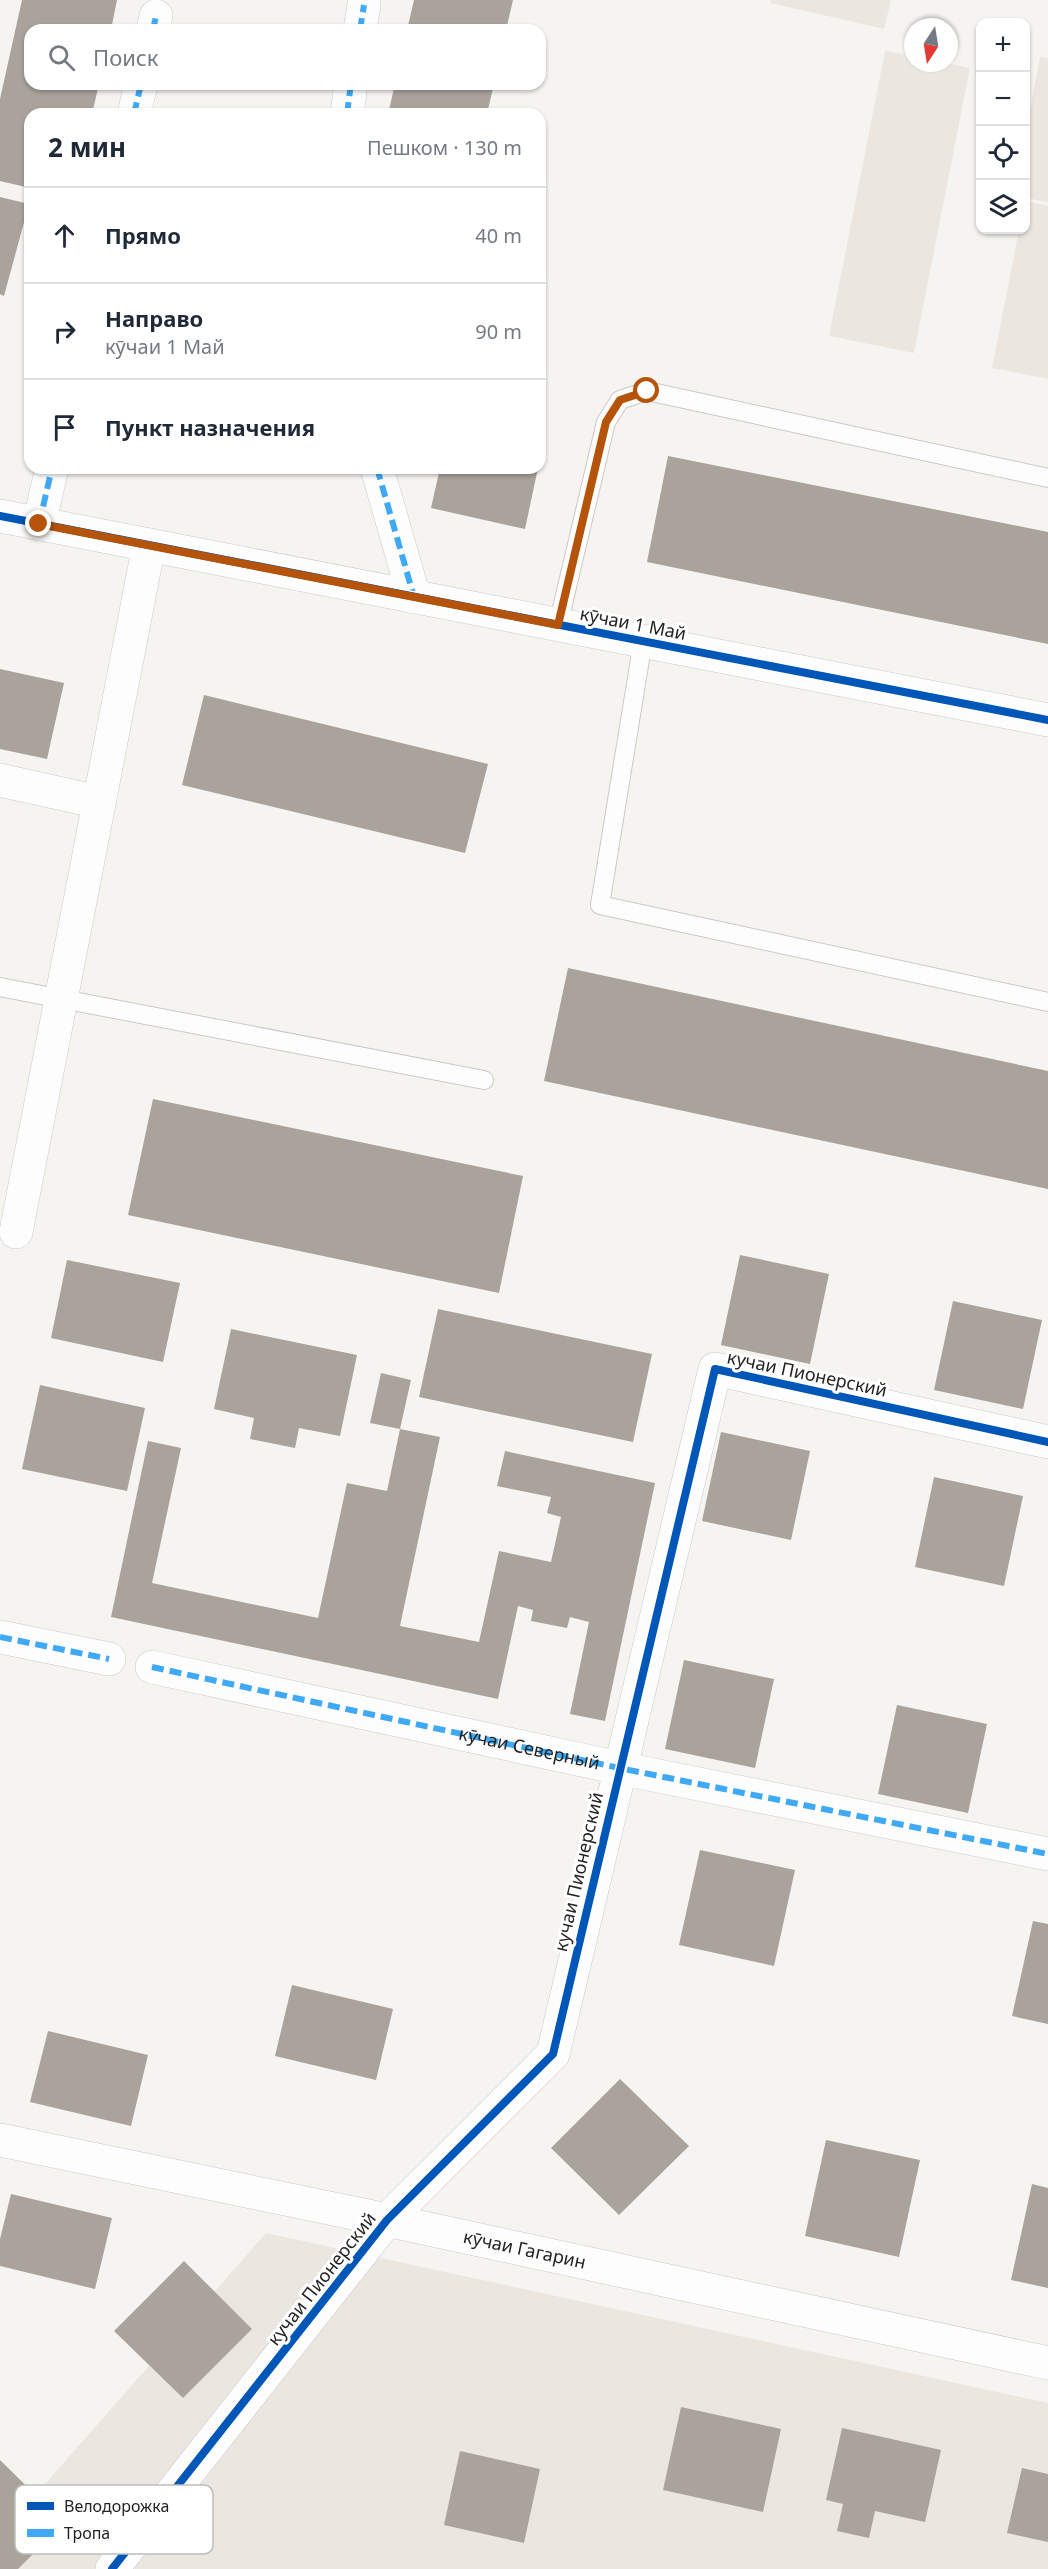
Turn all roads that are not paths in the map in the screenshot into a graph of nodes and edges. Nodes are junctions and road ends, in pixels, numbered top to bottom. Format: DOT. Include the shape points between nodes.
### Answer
graph roads {
  1 [pos="140,90"];
  2 [pos="350,90"];
  3 [pos="135,108"];
  4 [pos="348,108"];
  5 [pos="51,474"];
  6 [pos="379,474"];
  7 [pos="1048,478"];
  8 [pos="0,516"];
  9 [pos="39,524"];
  10 [pos="149,545"];
  11 [pos="414,597"];
  12 [pos="558,625"];
  13 [pos="643,641"];
  14 [pos="1048,720"];
  15 [pos="0,780"];
  16 [pos="99,802"];
  17 [pos="0,987"];
  18 [pos="61,1000"];
  19 [pos="1048,1002"];
  20 [pos="484,1080"];
  21 [pos="16,1232"];
  22 [pos="1048,1442"];
  23 [pos="0,1637"];
  24 [pos="109,1659"];
  25 [pos="152,1667"];
  26 [pos="619,1768"];
  27 [pos="1048,1854"];
  28 [pos="0,2140"];
  29 [pos="387,2220"];
  30 [pos="1048,2363"];
  31 [pos="178,2485"];
  32 [pos="124,2554"];
  33 [pos="112,2569"];
  1 -- 3 [label="street"];
  2 -- 4 [label="street"];
  5 -- 9 [label="street"];
  6 -- 11 [label="street"];
  7 -- 12 [label="lane" via="647,391 620,400 606,422"];
  8 -- 9 [label="street, кӯчаи 1 Май"];
  9 -- 10 [label="street, кӯчаи 1 Май"];
  10 -- 11 [label="street, кӯчаи 1 Май"];
  10 -- 16 [label="street"];
  11 -- 12 [label="street, кӯчаи 1 Май"];
  12 -- 13 [label="street, кӯчаи 1 Май"];
  13 -- 14 [label="street, кӯчаи 1 Май"];
  13 -- 19 [label="lane" via="600,905"];
  15 -- 16 [label="street"];
  16 -- 18 [label="street"];
  17 -- 18 [label="lane"];
  18 -- 20 [label="lane"];
  18 -- 21 [label="street"];
  22 -- 26 [label="street, кучаи Пионерский" via="714,1369"];
  23 -- 24 [label="street"];
  25 -- 26 [label="street, кӯчаи Северный"];
  26 -- 27 [label="street, кӯчаи Северный"];
  26 -- 29 [label="street, кучаи Пионерский" via="553,2054"];
  28 -- 29 [label="street, кӯчаи Гагарин"];
  29 -- 30 [label="street, кӯчаи Гагарин"];
  29 -- 31 [label="street, кучаи Пионерский"];
  32 -- 33 [label="street, кучаи Пионерский"];
}
